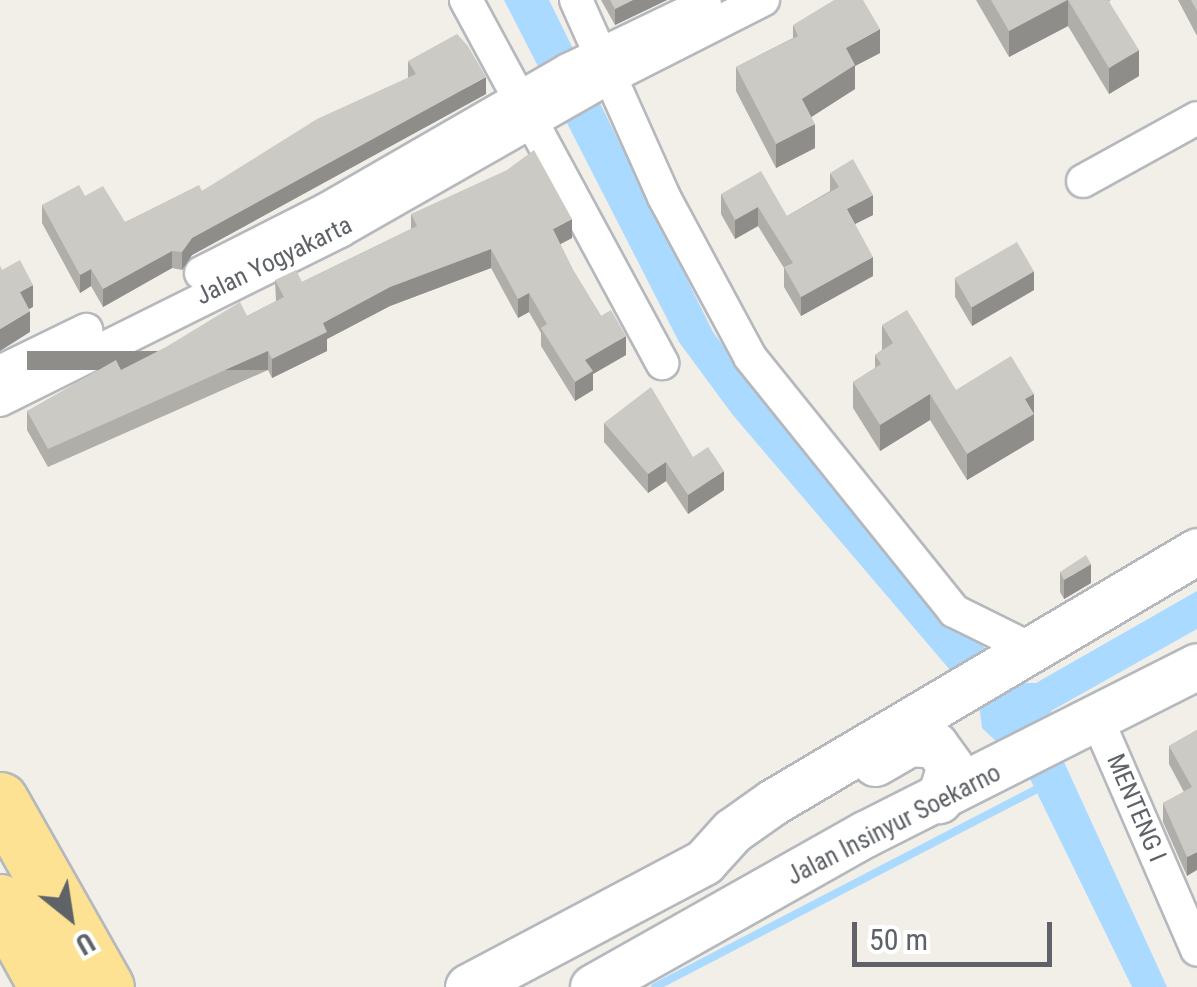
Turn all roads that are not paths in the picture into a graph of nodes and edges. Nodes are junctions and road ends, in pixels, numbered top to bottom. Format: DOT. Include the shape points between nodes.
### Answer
graph roads {
  1 [pos="466,0"];
  2 [pos="576,0"];
  3 [pos="714,0"];
  4 [pos="763,0"];
  5 [pos="589,74"];
  6 [pos="530,108"];
  7 [pos="1197,118"];
  8 [pos="1083,181"];
  9 [pos="662,364"];
  10 [pos="0,372"];
  11 [pos="0,400"];
  12 [pos="1197,551"];
  13 [pos="1197,666"];
  14 [pos="979,681"];
  15 [pos="1098,721"];
  16 [pos="1030,756"];
  17 [pos="0,800"];
  18 [pos="939,800"];
  19 [pos="704,862"];
  20 [pos="3,916"];
  21 [pos="1194,933"];
  22 [pos="479,984"];
  23 [pos="106,986"];
  24 [pos="46,987"];
  25 [pos="592,987"];
  1 -- 6 [label="street"];
  2 -- 5 [label="street"];
  3 -- 5 [label="street"];
  4 -- 5 [label="street"];
  5 -- 6 [label="street"];
  5 -- 14 [label="street" via="721,308 793,414 954,612"];
  6 -- 9 [label="street"];
  6 -- 10 [label="street"];
  6 -- 11 [label="street, Jalan Yogyakarta" via="340,231"];
  7 -- 8 [label="street"];
  12 -- 14 [label="street"];
  13 -- 15 [label="street, Jalan Insinyur Soekarno"];
  14 -- 16 [label="street" via="960,709 967,749 991,764"];
  14 -- 19 [label="street" via="759,812"];
  15 -- 16 [label="street, Jalan Insinyur Soekarno"];
  15 -- 21 [label="street, MENTENG I"];
  16 -- 18 [label="street, Jalan Insinyur Soekarno"];
  17 -- 23 [label="highway"];
  18 -- 19 [label="street" via="950,766 935,746 909,743"];
  18 -- 25 [label="street, Jalan Insinyur Soekarno"];
  19 -- 22 [label="street"];
  20 -- 24 [label="highway"];
}
